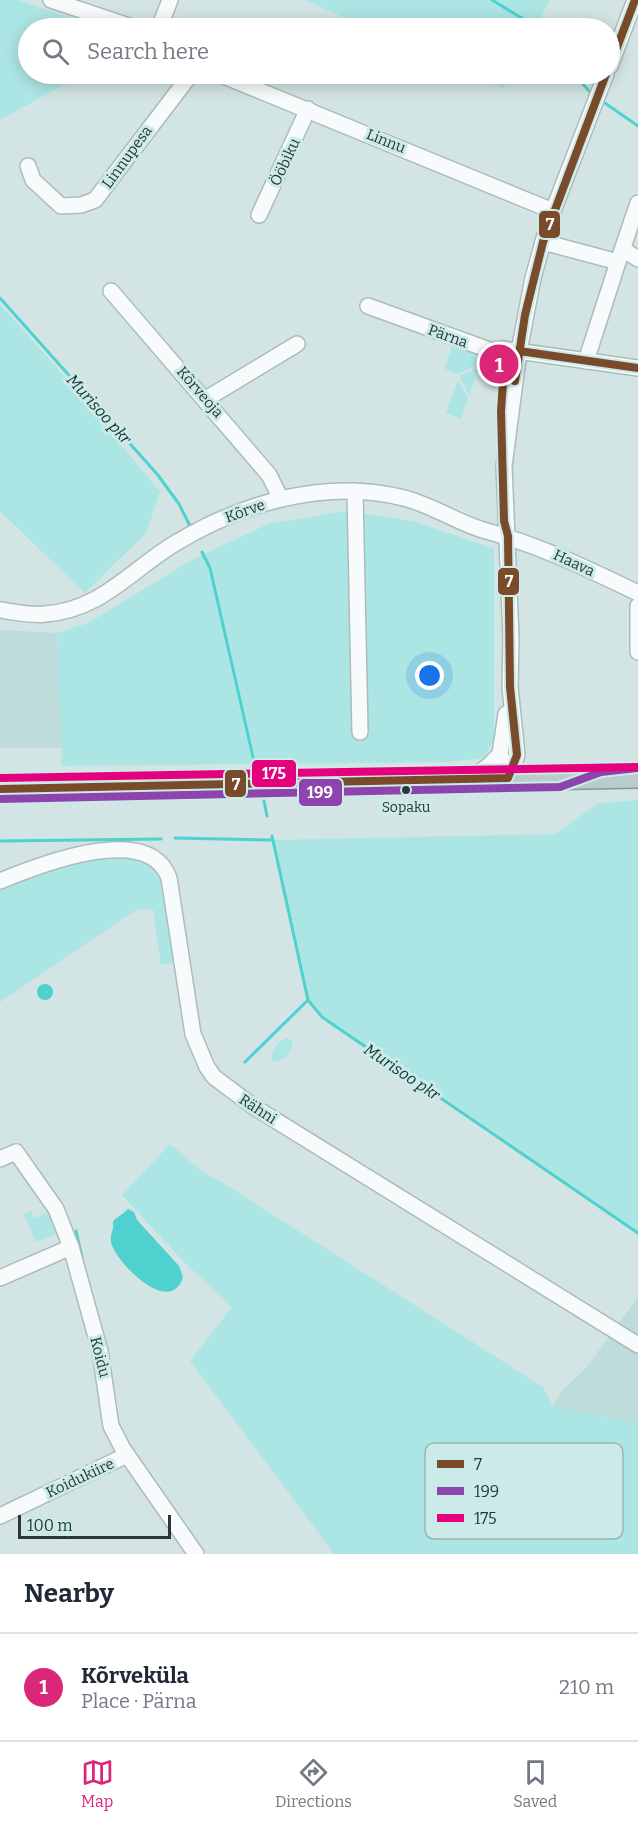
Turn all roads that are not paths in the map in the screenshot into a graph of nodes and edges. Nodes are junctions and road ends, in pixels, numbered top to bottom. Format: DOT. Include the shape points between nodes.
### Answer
graph roads {
  1 [pos="51,0"];
  2 [pos="170,0"];
  3 [pos="635,0"];
  4 [pos="105,18"];
  5 [pos="163,18"];
  6 [pos="620,38"];
  7 [pos="183,84"];
  8 [pos="244,84"];
  9 [pos="602,84"];
  10 [pos="308,109"];
  11 [pos="28,166"];
  12 [pos="638,203"];
  13 [pos="553,211"];
  14 [pos="259,215"];
  15 [pos="543,242"];
  16 [pos="621,256"];
  17 [pos="638,259"];
  18 [pos="111,291"];
  19 [pos="368,306"];
  20 [pos="297,344"];
  21 [pos="519,351"];
  22 [pos="586,361"];
  23 [pos="638,368"];
  24 [pos="206,399"];
  25 [pos="355,491"];
  26 [pos="281,499"];
  27 [pos="508,537"];
  28 [pos="638,593"];
  29 [pos="638,606"];
  30 [pos="0,610"];
  31 [pos="638,652"];
  32 [pos="510,687"];
  33 [pos="360,732"];
  34 [pos="500,754"];
  35 [pos="517,755"];
  36 [pos="543,777"];
  37 [pos="638,777"];
  38 [pos="508,778"];
  39 [pos="469,779"];
  40 [pos="0,789"];
  41 [pos="0,881"];
  42 [pos="0,1159"];
  43 [pos="71,1247"];
  44 [pos="0,1278"];
  45 [pos="638,1345"];
  46 [pos="128,1455"];
  47 [pos="0,1516"];
  48 [pos="196,1554"];
  1 -- 4 [label="street"];
  2 -- 5 [label="street"];
  3 -- 6 [label="street"];
  7 -- 11 [label="street, Linnupesa" via="95,200 61,206 33,180"];
  8 -- 10 [label="street, Linnu"];
  9 -- 13 [label="street"];
  10 -- 13 [label="street, Linnu"];
  10 -- 14 [label="street, Ööbiku"];
  12 -- 16 [label="street"];
  13 -- 15 [label="street"];
  15 -- 16 [label="street"];
  15 -- 21 [label="street"];
  16 -- 17 [label="street"];
  16 -- 22 [label="street"];
  18 -- 24 [label="street, Kõrveoja"];
  19 -- 21 [label="street, Pärna" via="492,351"];
  20 -- 24 [label="street"];
  21 -- 22 [label="street, Pärna"];
  21 -- 27 [label="street" via="504,466 504,521"];
  22 -- 23 [label="street, Pärna"];
  24 -- 26 [label="street, Kõrveoja" via="269,475"];
  25 -- 26 [label="street, Kõrve"];
  25 -- 27 [label="street, Kõrve" via="404,498"];
  25 -- 33 [label="street"];
  26 -- 30 [label="street, Kõrve" via="226,517 175,544 109,593 78,608 44,615"];
  27 -- 28 [label="street, Haava" via="534,544"];
  27 -- 32 [label="street"];
  29 -- 31 [label="street"];
  32 -- 34 [label="street"];
  32 -- 35 [label="street"];
  34 -- 38 [label="street"];
  34 -- 39 [label="street"];
  35 -- 36 [label="street"];
  35 -- 38 [label="street"];
  36 -- 37 [label="highway"];
  36 -- 38 [label="highway"];
  38 -- 39 [label="highway"];
  39 -- 40 [label="highway"];
  41 -- 45 [label="street, Rähni" via="59,860 111,849 136,850 153,856 169,878 189,1016 214,1077 254,1107"];
  42 -- 43 [label="street, Koidu" via="16,1152 56,1209"];
  43 -- 44 [label="street"];
  43 -- 46 [label="street, Koidu" via="100,1351 111,1426"];
  46 -- 47 [label="street, Koidukiire"];
  46 -- 48 [label="street, Koidu"];
}
